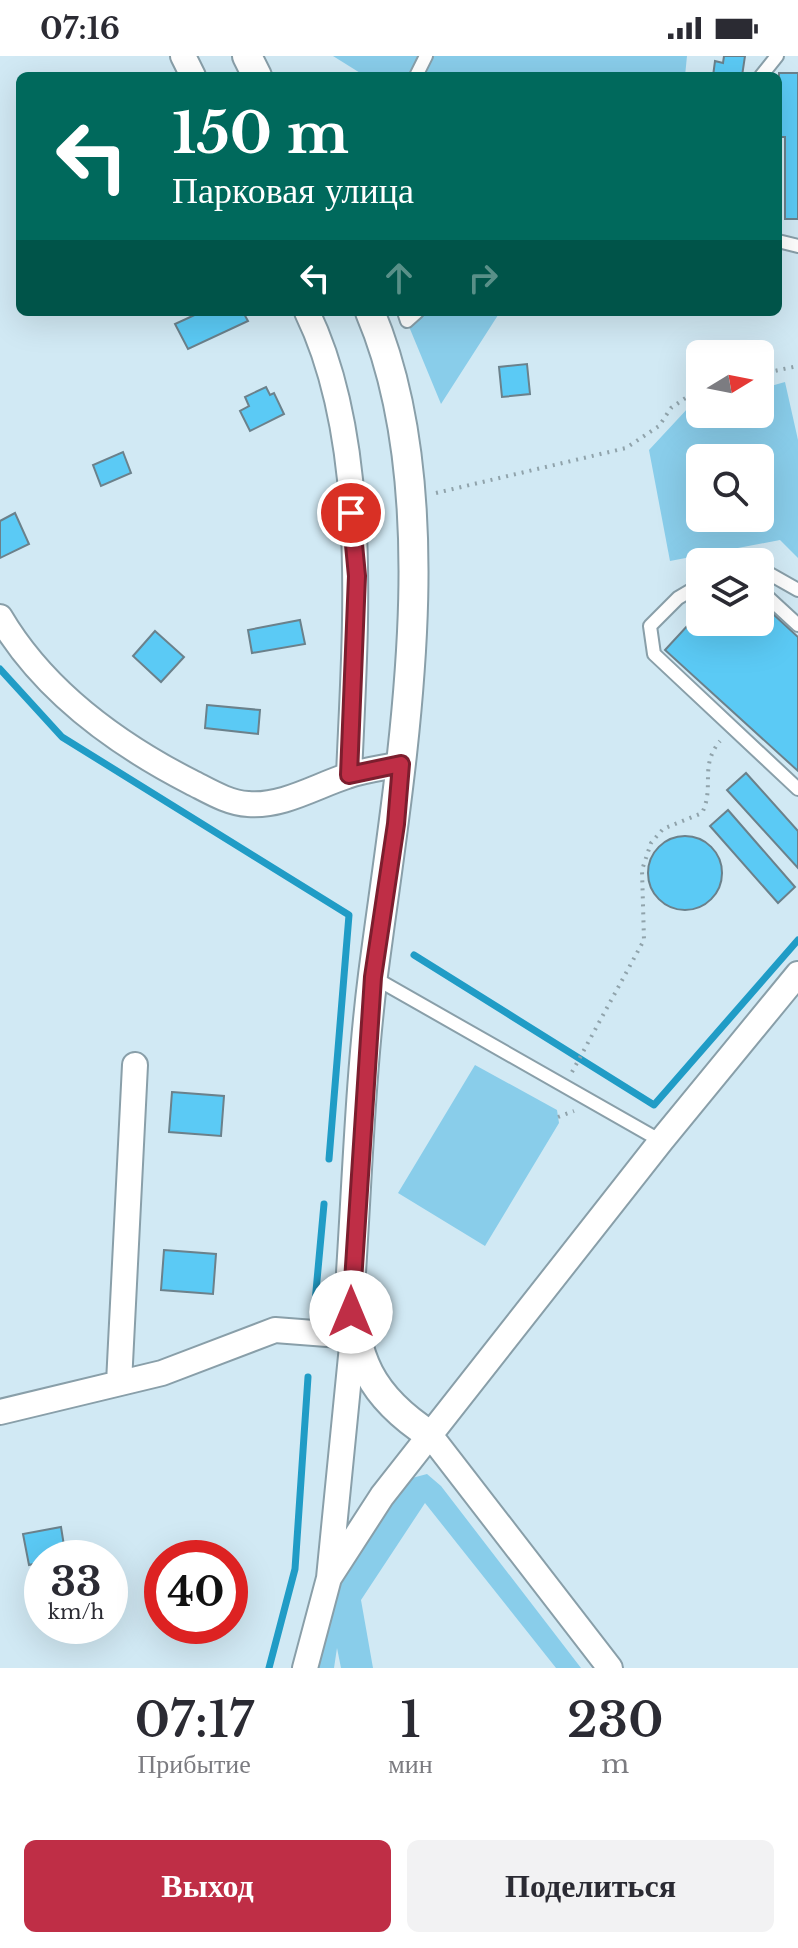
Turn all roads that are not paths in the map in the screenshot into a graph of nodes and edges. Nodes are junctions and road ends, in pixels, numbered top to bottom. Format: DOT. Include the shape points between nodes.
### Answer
graph roads {
  1 [pos="777,56"];
  2 [pos="764,72"];
  3 [pos="308,316"];
  4 [pos="372,316"];
  5 [pos="774,576"];
  6 [pos="798,590"];
  7 [pos="686,593"];
  8 [pos="774,603"];
  9 [pos="0,617"];
  10 [pos="798,625"];
  11 [pos="401,764"];
  12 [pos="349,775"];
  13 [pos="798,789"];
  14 [pos="798,974"];
  15 [pos="373,977"];
  16 [pos="135,1065"];
  17 [pos="661,1141"];
  18 [pos="353,1336"];
  19 [pos="119,1383"];
  20 [pos="0,1412"];
  21 [pos="430,1435"];
  22 [pos="329,1578"];
  23 [pos="305,1668"];
  24 [pos="610,1668"];
  1 -- 2 [label="lane"];
  3 -- 12 [label="street" via="341,418 357,576"];
  4 -- 11 [label="street" via="404,428 410,496 412,609"];
  5 -- 6 [label="lane"];
  7 -- 13 [label="lane" via="650,626 654,654"];
  8 -- 10 [label="lane"];
  9 -- 12 [label="street" via="56,687 113,737 218,796 267,803"];
  11 -- 12 [label="street"];
  11 -- 15 [label="street"];
  14 -- 17 [label="street"];
  15 -- 17 [label="lane"];
  15 -- 18 [label="street" via="350,1288"];
  16 -- 19 [label="street"];
  17 -- 21 [label="street"];
  18 -- 19 [label="street" via="275,1330 162,1373"];
  18 -- 21 [label="street" via="368,1374 396,1409"];
  18 -- 22 [label="street"];
  19 -- 20 [label="street"];
  21 -- 22 [label="street" via="382,1496"];
  21 -- 24 [label="street"];
  22 -- 23 [label="street"];
}
